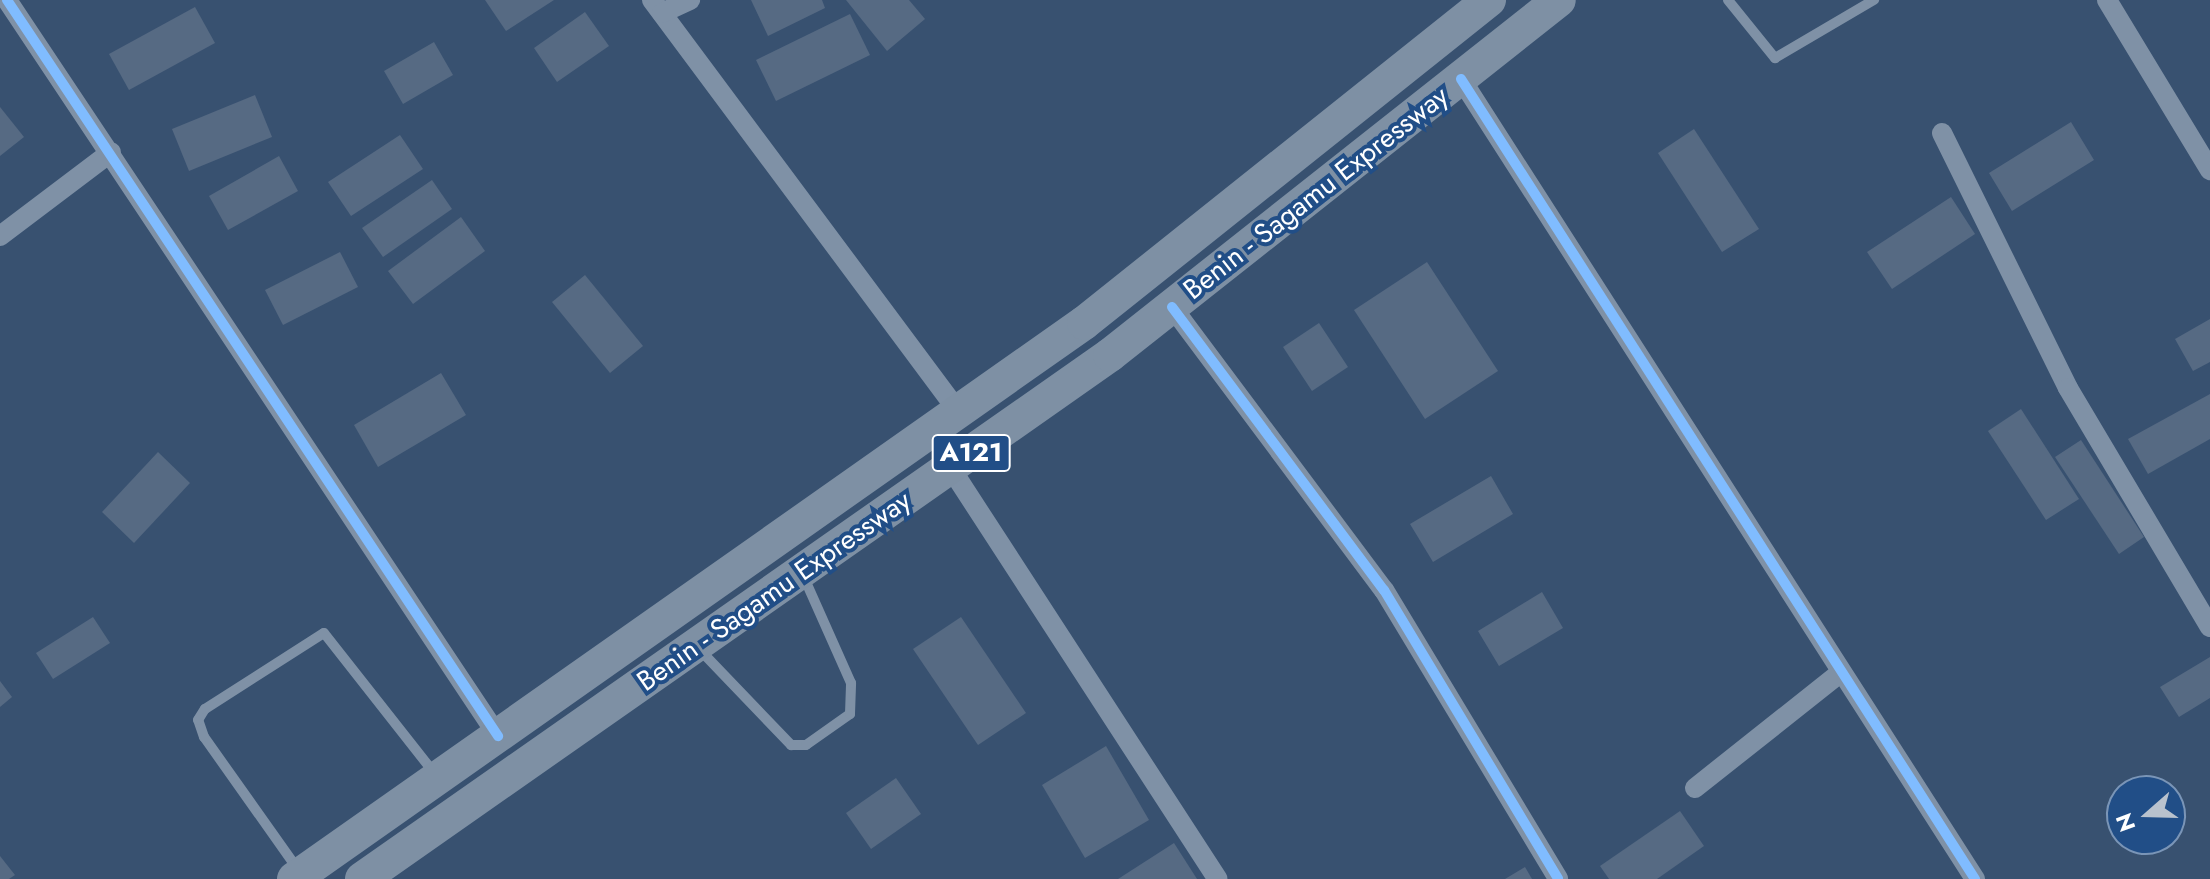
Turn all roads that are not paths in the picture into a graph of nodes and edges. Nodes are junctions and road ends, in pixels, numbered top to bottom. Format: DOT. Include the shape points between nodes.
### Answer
graph roads {
  1 [pos="7,0"];
  2 [pos="690,0"];
  3 [pos="1489,0"];
  4 [pos="1559,0"];
  5 [pos="1728,0"];
  6 [pos="1874,0"];
  7 [pos="2107,0"];
  8 [pos="657,7"];
  9 [pos="1461,79"];
  10 [pos="1942,133"];
  11 [pos="111,152"];
  12 [pos="2210,170"];
  13 [pos="0,236"];
  14 [pos="1172,307"];
  15 [pos="958,411"];
  16 [pos="950,467"];
  17 [pos="802,572"];
  18 [pos="2203,600"];
  19 [pos="2210,627"];
  20 [pos="695,646"];
  21 [pos="1839,674"];
  22 [pos="498,736"];
  23 [pos="438,777"];
  24 [pos="1695,788"];
  25 [pos="297,876"];
  26 [pos="362,879"];
  27 [pos="1218,879"];
  28 [pos="1558,879"];
  29 [pos="1975,879"];
  1 -- 11 [label="street"];
  2 -- 8 [label="street"];
  3 -- 15 [label="highway, A121" via="1096,313"];
  4 -- 9 [label="highway, Benin - Sagamu Expressway / A121"];
  5 -- 6 [label="lane" via="1775,58"];
  7 -- 12 [label="street"];
  8 -- 15 [label="street"];
  9 -- 14 [label="highway, Benin - Sagamu Expressway / A121"];
  9 -- 21 [label="street"];
  10 -- 18 [label="street" via="2068,388"];
  11 -- 13 [label="street"];
  11 -- 22 [label="street"];
  14 -- 16 [label="highway, Benin - Sagamu Expressway / A121"];
  14 -- 28 [label="street" via="1384,590"];
  15 -- 22 [label="highway, A121"];
  16 -- 17 [label="highway, Benin - Sagamu Expressway / A121"];
  16 -- 27 [label="street"];
  17 -- 20 [label="highway, Benin - Sagamu Expressway / A121"];
  17 -- 20 [label="lane" via="856,702 850,714 806,745 781,739"];
  18 -- 19 [label="street"];
  20 -- 26 [label="highway, Benin - Sagamu Expressway / A121"];
  21 -- 24 [label="street"];
  21 -- 29 [label="street"];
  22 -- 23 [label="highway, A121"];
  23 -- 25 [label="highway, A121"];
  23 -- 25 [label="lane" via="324,633 205,709 198,720 204,737"];
}
